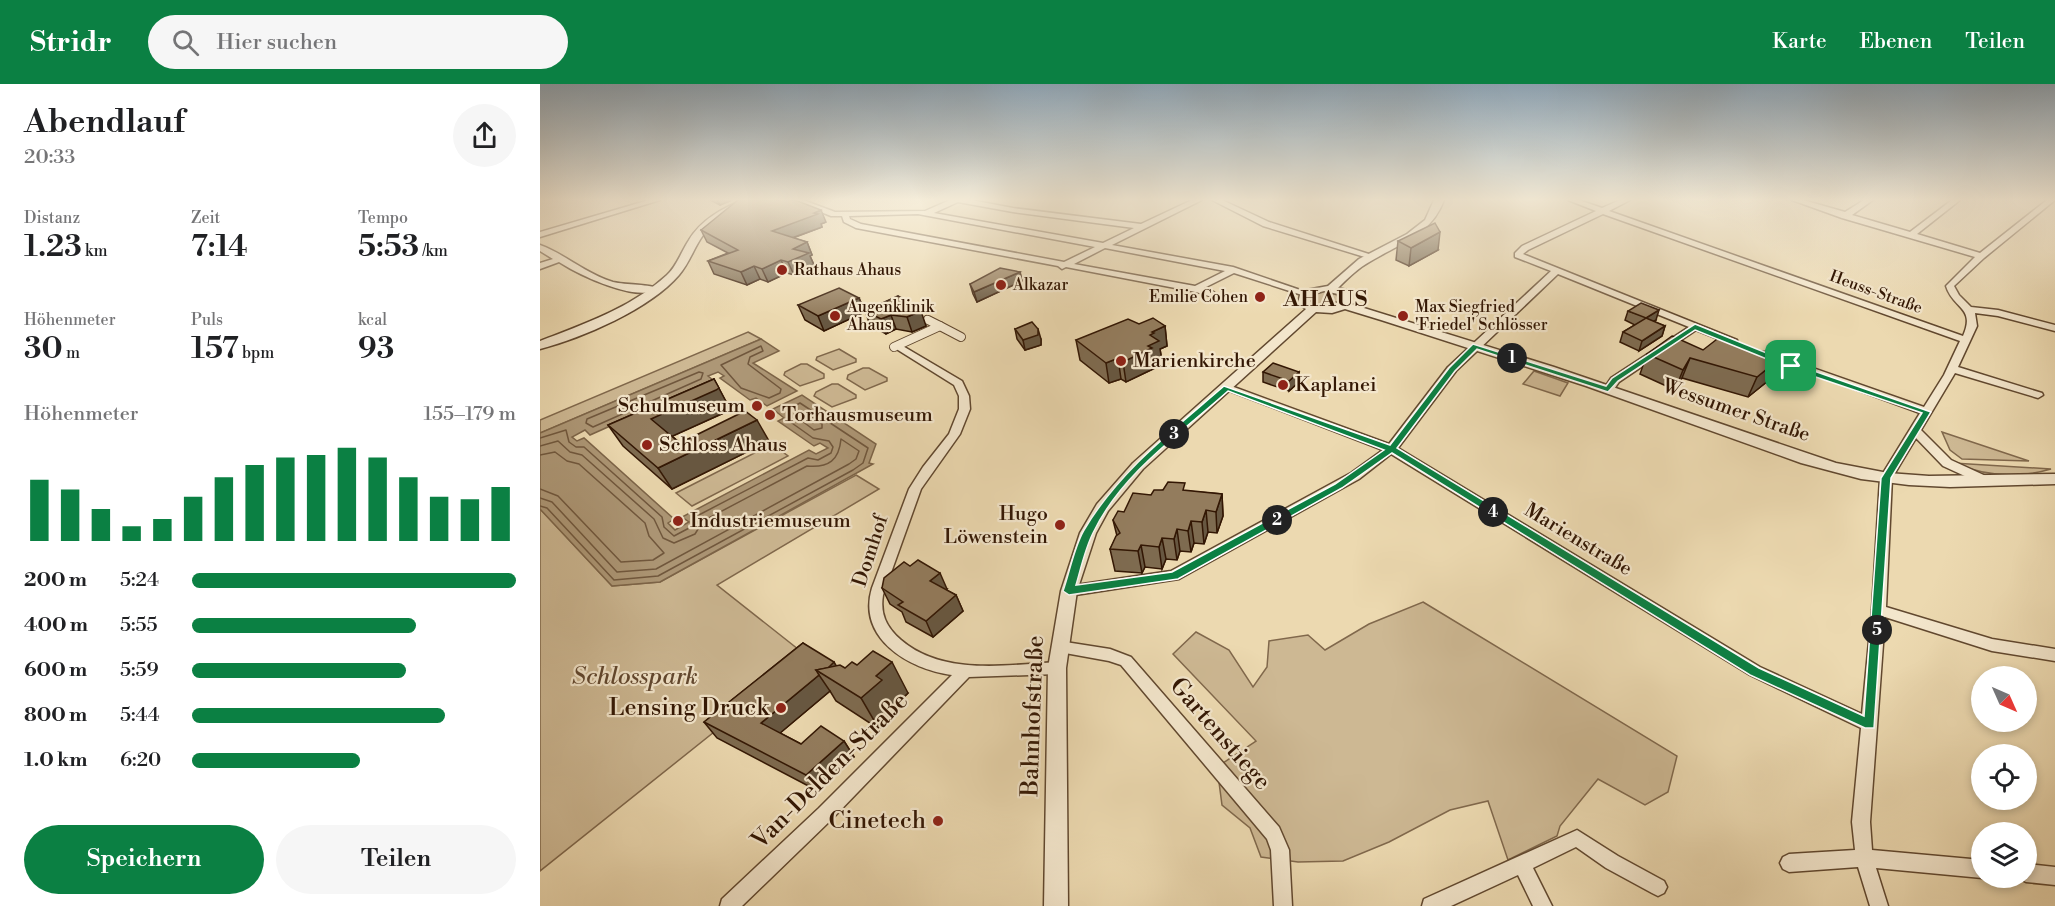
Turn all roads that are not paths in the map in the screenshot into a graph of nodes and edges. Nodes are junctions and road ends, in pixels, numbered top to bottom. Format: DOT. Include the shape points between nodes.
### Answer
graph roads {
  1 [pos="695,238"];
  2 [pos="922,238"];
  3 [pos="1063,238"];
  4 [pos="1120,238"];
  5 [pos="1313,238"];
  6 [pos="1402,238"];
  7 [pos="1546,238"];
  8 [pos="1679,238"];
  9 [pos="1922,238"];
  10 [pos="2003,238"];
  11 [pos="1105,246"];
  12 [pos="540,247"];
  13 [pos="1371,256"];
  14 [pos="1981,256"];
  15 [pos="560,259"];
  16 [pos="540,266"];
  17 [pos="1062,266"];
  18 [pos="1233,270"];
  19 [pos="1557,270"];
  20 [pos="1332,288"];
  21 [pos="655,289"];
  22 [pos="1196,289"];
  23 [pos="1305,293"];
  24 [pos="1212,294"];
  25 [pos="1344,305"];
  26 [pos="1313,309"];
  27 [pos="1970,310"];
  28 [pos="927,319"];
  29 [pos="940,326"];
  30 [pos="1695,327"];
  31 [pos="2055,328"];
  32 [pos="961,337"];
  33 [pos="1965,340"];
  34 [pos="540,345"];
  35 [pos="1476,345"];
  36 [pos="898,347"];
  37 [pos="1952,369"];
  38 [pos="1227,388"];
  39 [pos="1608,390"];
  40 [pos="2038,395"];
  41 [pos="1927,412"];
  42 [pos="1915,431"];
  43 [pos="1391,449"];
  44 [pos="1886,478"];
  45 [pos="2055,480"];
  46 [pos="1991,482"];
  47 [pos="1069,591"];
  48 [pos="1879,610"];
  49 [pos="1059,647"];
  50 [pos="2055,655"];
  51 [pos="1057,668"];
  52 [pos="965,671"];
  53 [pos="1869,724"];
  54 [pos="1864,858"];
  55 [pos="1789,863"];
  56 [pos="1522,865"];
  57 [pos="1971,868"];
  58 [pos="2037,874"];
  59 [pos="2055,876"];
  60 [pos="1658,887"];
  61 [pos="729,906"];
  62 [pos="1056,906"];
  63 [pos="1283,906"];
  64 [pos="1431,906"];
  65 [pos="1543,906"];
  66 [pos="1879,906"];
  1 -- 21 [label="street" via="678,270"];
  2 -- 17 [label="street"];
  3 -- 11 [label="street"];
  4 -- 11 [label="street"];
  5 -- 13 [label="street"];
  6 -- 13 [label="street"];
  7 -- 19 [label="street" via="1518,255"];
  8 -- 33 [label="street, Heuss-Straße"];
  9 -- 14 [label="street"];
  10 -- 14 [label="street"];
  11 -- 17 [label="street"];
  11 -- 18 [label="street"];
  12 -- 15 [label="street"];
  13 -- 20 [label="street"];
  14 -- 27 [label="street" via="1950,286 1954,297"];
  15 -- 16 [label="street"];
  15 -- 21 [label="street" via="614,287"];
  17 -- 22 [label="street"];
  18 -- 22 [label="street"];
  18 -- 23 [label="street"];
  19 -- 30 [label="street"];
  19 -- 35 [label="street"];
  20 -- 23 [label="street"];
  20 -- 25 [label="street" via="1346,295"];
  21 -- 34 [label="street" via="603,320"];
  22 -- 24 [label="street"];
  23 -- 26 [label="street" via="1304,303"];
  25 -- 26 [label="street" via="1330,310"];
  25 -- 35 [label="street, Wessumer Straße"];
  26 -- 38 [label="street, Bahnhofstraße"];
  27 -- 31 [label="street"];
  27 -- 33 [label="street" via="1974,318"];
  28 -- 29 [label="street"];
  29 -- 32 [label="street"];
  29 -- 36 [label="street"];
  30 -- 39 [label="street" via="1615,380"];
  30 -- 41 [label="street" via="1791,366"];
  33 -- 37 [label="street"];
  35 -- 39 [label="street, Wessumer Straße"];
  35 -- 43 [label="street" via="1452,369"];
  36 -- 52 [label="street, Domhof" via="958,383 966,406 959,426 912,497 881,583 875,607 877,618 898,648 923,661"];
  37 -- 40 [label="street"];
  37 -- 41 [label="street"];
  38 -- 43 [label="street, Marienstraße"];
  38 -- 47 [label="street, Bahnhofstraße" via="1118,486 1088,532"];
  39 -- 44 [label="street, Wessumer Straße" via="1796,454"];
  41 -- 42 [label="street"];
  42 -- 44 [label="street"];
  42 -- 46 [label="street" via="1947,463"];
  43 -- 47 [label="street" via="1339,486 1174,576"];
  43 -- 53 [label="street, Marienstraße" via="1755,671"];
  44 -- 46 [label="street, Wessumer Straße"];
  44 -- 48 [label="street"];
  45 -- 46 [label="street, Wessumer Straße"];
  47 -- 49 [label="street, Bahnhofstraße"];
  48 -- 50 [label="street" via="1992,645"];
  48 -- 53 [label="street"];
  49 -- 51 [label="street, Bahnhofstraße"];
  49 -- 63 [label="street, Gartenstiege" via="1126,661 1273,832 1280,850"];
  51 -- 52 [label="street, Domhof"];
  51 -- 62 [label="street, Bahnhofstraße"];
  52 -- 61 [label="street, Van-Delden-Straße"];
  53 -- 54 [label="street" via="1861,822"];
  54 -- 55 [label="street"];
  54 -- 57 [label="street"];
  54 -- 66 [label="street"];
  56 -- 60 [label="street" via="1577,838"];
  56 -- 64 [label="street"];
  56 -- 65 [label="street"];
  58 -- 59 [label="street"];
}
